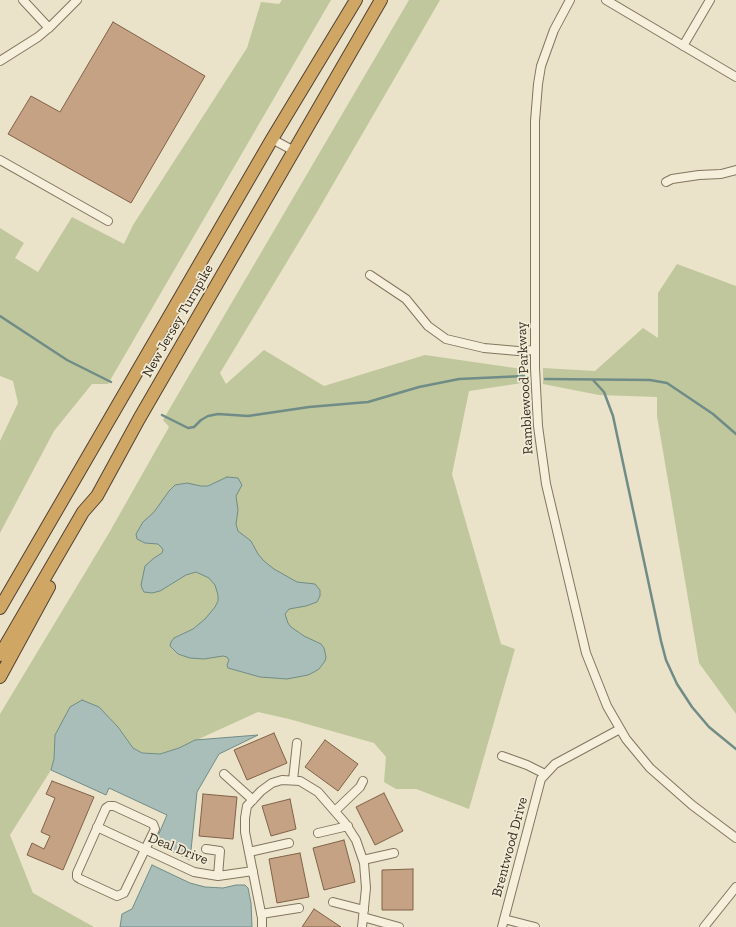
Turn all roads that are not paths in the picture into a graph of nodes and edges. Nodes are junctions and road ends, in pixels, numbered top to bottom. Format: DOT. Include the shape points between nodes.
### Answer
graph roads {
  1 [pos="23,0"];
  2 [pos="77,0"];
  3 [pos="356,0"];
  4 [pos="382,0"];
  5 [pos="570,0"];
  6 [pos="606,0"];
  7 [pos="710,0"];
  8 [pos="49,28"];
  9 [pos="683,46"];
  10 [pos="0,61"];
  11 [pos="736,77"];
  12 [pos="272,139"];
  13 [pos="294,151"];
  14 [pos="0,160"];
  15 [pos="736,170"];
  16 [pos="666,182"];
  17 [pos="108,221"];
  18 [pos="370,275"];
  19 [pos="535,350"];
  20 [pos="97,496"];
  21 [pos="36,546"];
  22 [pos="0,595"];
  23 [pos="0,608"];
  24 [pos="0,655"];
  25 [pos="0,677"];
  26 [pos="620,729"];
  27 [pos="297,743"];
  28 [pos="502,756"];
  29 [pos="224,774"];
  30 [pos="545,774"];
  31 [pos="293,780"];
  32 [pos="363,781"];
  33 [pos="253,800"];
  34 [pos="336,810"];
  35 [pos="348,826"];
  36 [pos="97,827"];
  37 [pos="318,833"];
  38 [pos="736,838"];
  39 [pos="290,843"];
  40 [pos="206,849"];
  41 [pos="145,850"];
  42 [pos="249,852"];
  43 [pos="394,853"];
  44 [pos="363,860"];
  45 [pos="253,871"];
  46 [pos="218,876"];
  47 [pos="736,887"];
  48 [pos="333,902"];
  49 [pos="298,908"];
  50 [pos="261,914"];
  51 [pos="364,914"];
  52 [pos="504,919"];
  53 [pos="262,927"];
  54 [pos="362,927"];
  55 [pos="399,927"];
  56 [pos="502,927"];
  57 [pos="535,927"];
  58 [pos="704,927"];
  1 -- 8 [label="street"];
  2 -- 8 [label="street"];
  3 -- 12 [label="highway, New Jersey Turnpike"];
  4 -- 13 [label="highway, New Jersey Turnpike"];
  5 -- 19 [label="street, Ramblewood Parkway" via="547,48 538,84 535,121"];
  6 -- 9 [label="street"];
  7 -- 9 [label="street"];
  8 -- 10 [label="street"];
  9 -- 11 [label="street"];
  12 -- 13 [label="street"];
  12 -- 21 [label="highway, New Jersey Turnpike"];
  13 -- 20 [label="highway, New Jersey Turnpike"];
  14 -- 17 [label="street"];
  15 -- 16 [label="street"];
  18 -- 19 [label="street" via="399,293 428,326 446,339 484,348"];
  19 -- 26 [label="street, Ramblewood Parkway" via="538,426 546,484 586,653 607,706"];
  20 -- 24 [label="highway, New Jersey Turnpike" via="83,512"];
  20 -- 25 [label="highway"];
  21 -- 22 [label="highway"];
  21 -- 23 [label="highway, New Jersey Turnpike"];
  26 -- 30 [label="street" via="555,764"];
  26 -- 38 [label="street, Ramblewood Parkway" via="637,754 663,781"];
  27 -- 31 [label="street"];
  28 -- 30 [label="street"];
  29 -- 33 [label="street"];
  30 -- 52 [label="street, Brentwood Drive" via="539,786"];
  31 -- 33 [label="street" via="272,783"];
  31 -- 34 [label="street" via="300,781 318,792"];
  32 -- 34 [label="street"];
  33 -- 42 [label="street" via="247,806 245,818"];
  34 -- 35 [label="street"];
  35 -- 37 [label="street"];
  35 -- 44 [label="street"];
  36 -- 41 [label="street, Deal Drive"];
  36 -- 41 [label="street" via="109,806 153,824 155,829"];
  36 -- 41 [label="street" via="77,873 77,877 86,882 120,896 124,893"];
  39 -- 42 [label="street"];
  40 -- 46 [label="street" via="220,851"];
  41 -- 46 [label="street, Deal Drive" via="194,872"];
  42 -- 45 [label="street"];
  43 -- 44 [label="street"];
  44 -- 51 [label="street" via="366,888"];
  45 -- 46 [label="street, Deal Drive"];
  45 -- 50 [label="street"];
  47 -- 58 [label="street"];
  48 -- 51 [label="street"];
  49 -- 50 [label="street"];
  50 -- 53 [label="street"];
  51 -- 54 [label="street"];
  51 -- 55 [label="street"];
  52 -- 56 [label="street, Brentwood Drive"];
  52 -- 57 [label="street"];
}
